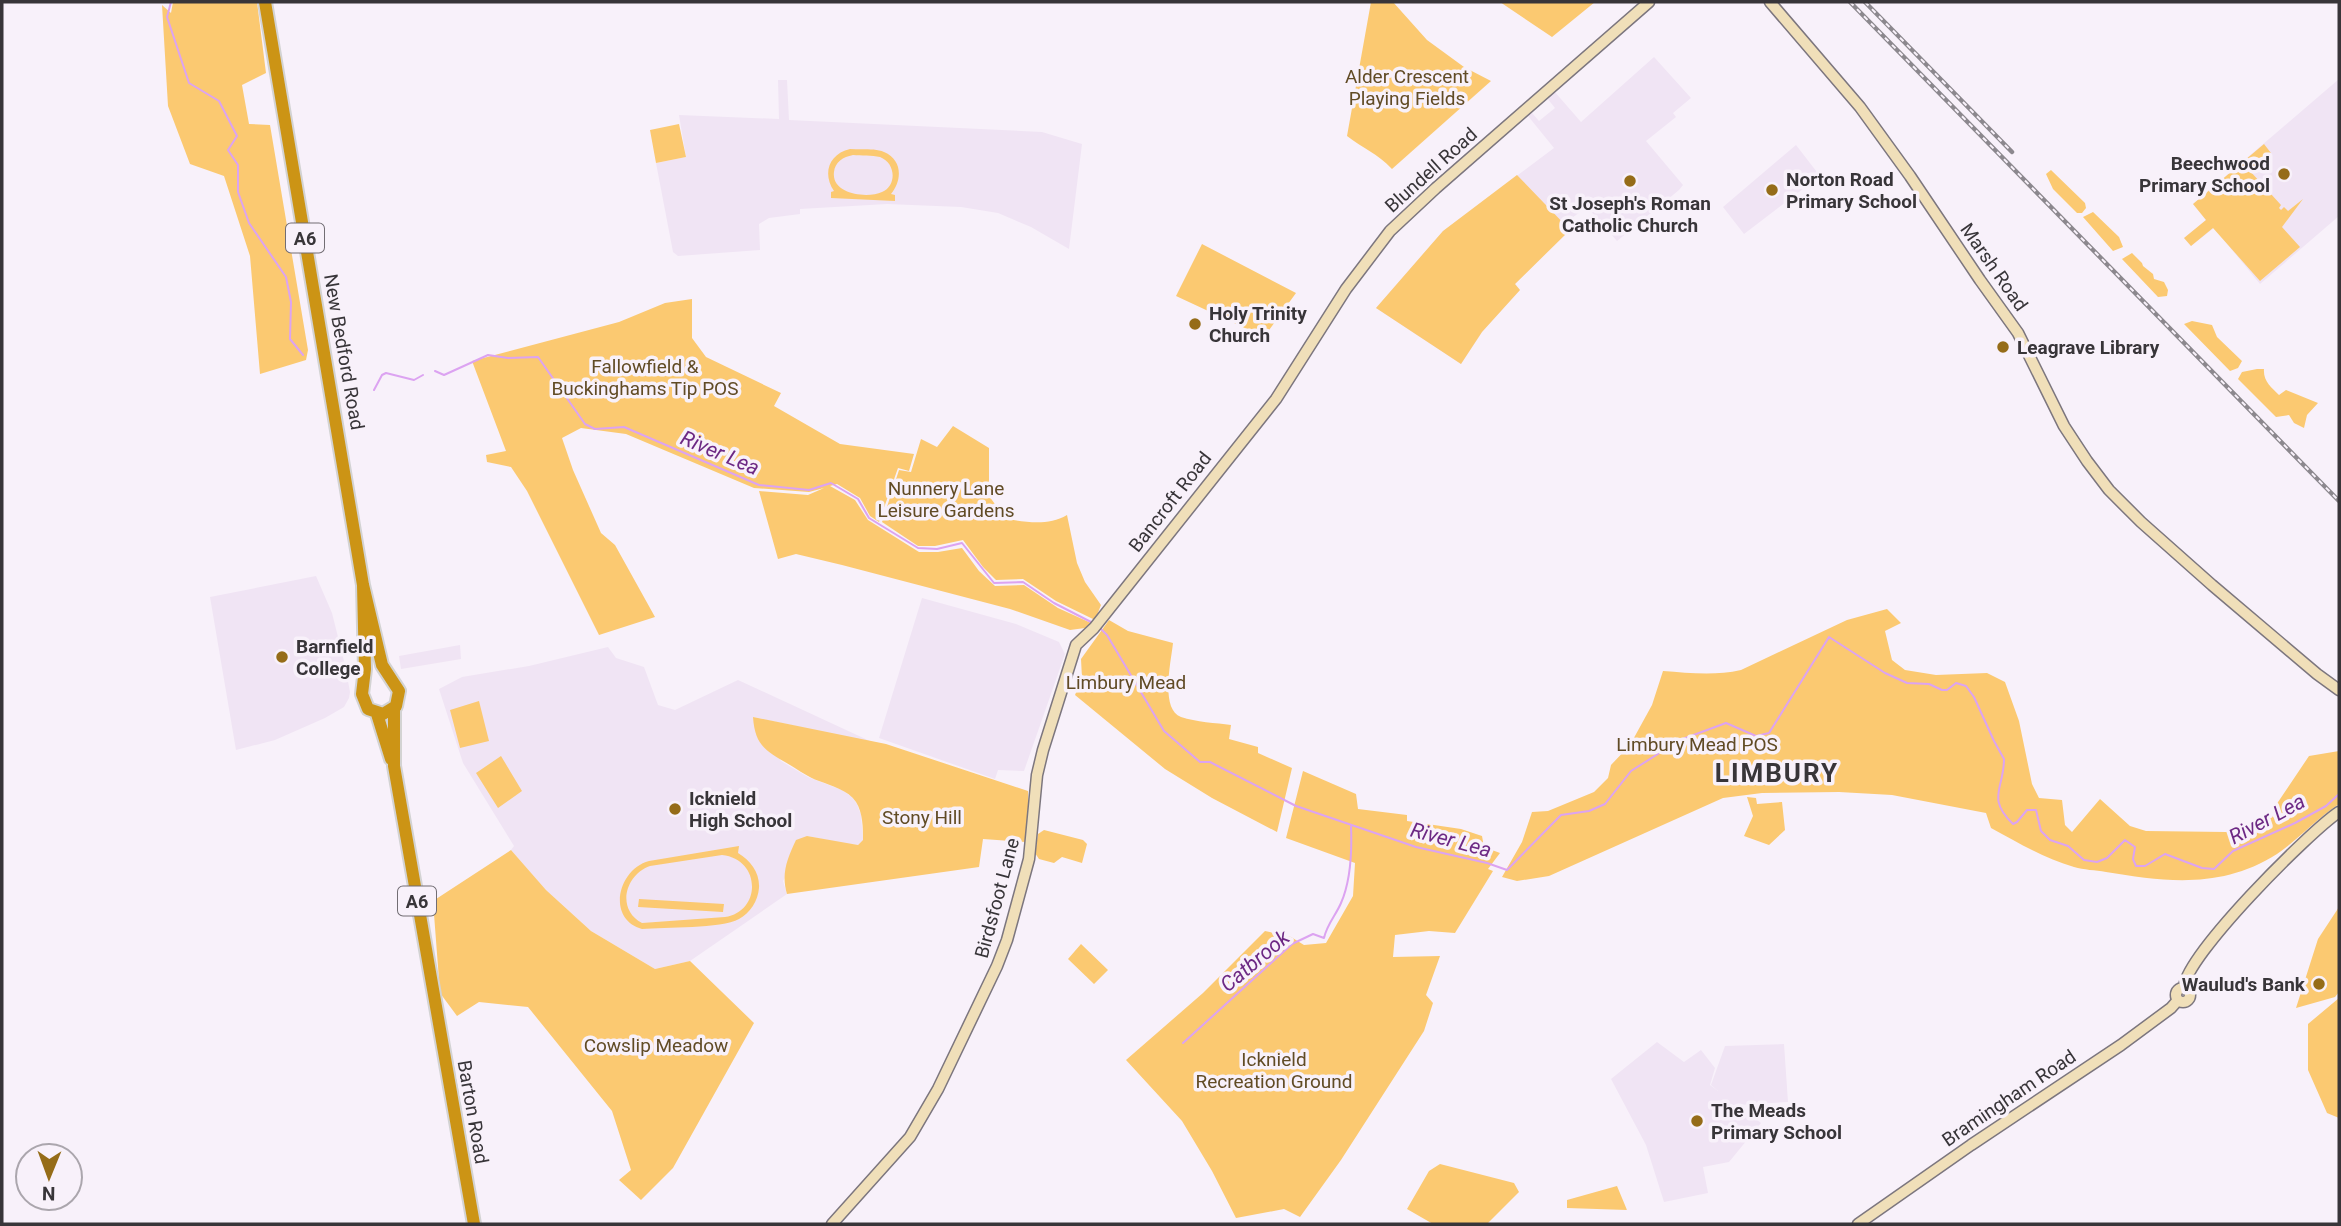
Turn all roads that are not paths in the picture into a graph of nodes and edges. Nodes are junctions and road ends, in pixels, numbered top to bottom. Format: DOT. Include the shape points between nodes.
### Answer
graph roads {
  1 [pos="264,2"];
  2 [pos="1649,2"];
  3 [pos="1770,2"];
  4 [pos="1276,399"];
  5 [pos="363,585"];
  6 [pos="1095,626"];
  7 [pos="391,680"];
  8 [pos="363,688"];
  9 [pos="2339,690"];
  10 [pos="394,709"];
  11 [pos="377,714"];
  12 [pos="394,766"];
  13 [pos="2339,812"];
  14 [pos="474,1224"];
  15 [pos="832,1224"];
  16 [pos="1858,1224"];
  1 -- 5 [label="highway, New Bedford Road / A6"];
  2 -- 4 [label="street, Blundell Road" via="1391,231 1346,289"];
  3 -- 9 [label="street, Marsh Road" via="1860,107 1910,176 2018,333 2064,426 2109,490 2212,585"];
  4 -- 6 [label="street, Bancroft Road"];
  5 -- 7 [label="highway, New Bedford Road / A6" via="382,665"];
  5 -- 8 [label="highway, New Bedford Road / A6"];
  6 -- 15 [label="street, Birdsfoot Lane" via="1076,645 1043,750 1029,859 997,966 910,1137"];
  7 -- 8 [label="highway" via="376,677"];
  7 -- 10 [label="highway, A6" via="399,691"];
  8 -- 11 [label="highway, A6" via="365,705"];
  10 -- 11 [label="highway"];
  10 -- 12 [label="highway, A6"];
  11 -- 12 [label="highway, A6"];
  12 -- 14 [label="highway, Barton Road / A6"];
  13 -- 16 [label="street, Bramingham Road" via="2291,854 2228,921 2189,970 2184,988 2188,999 2178,1000 2121,1045"];
}
